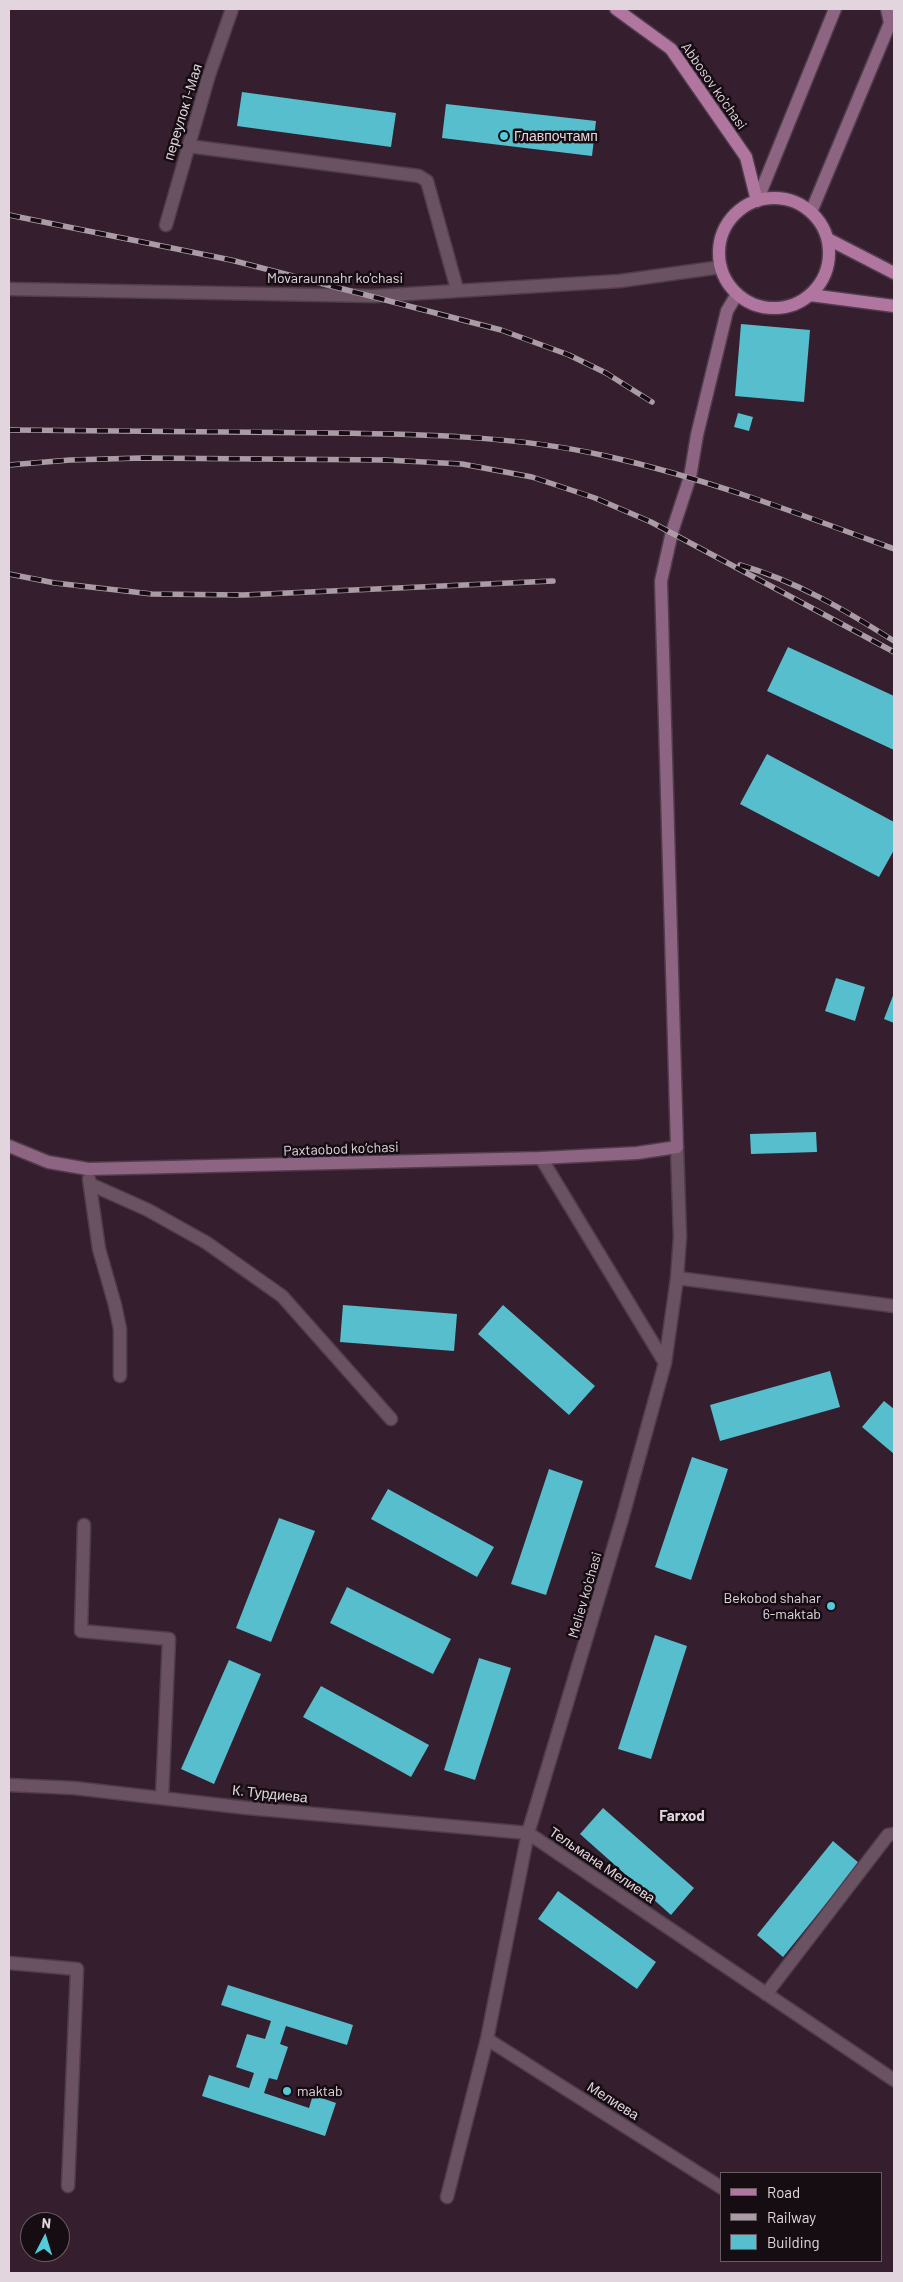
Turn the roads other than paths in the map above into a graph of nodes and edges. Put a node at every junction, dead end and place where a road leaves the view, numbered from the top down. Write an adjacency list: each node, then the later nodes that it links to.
1 (232, 9): 5 (street, переулок 1-Мая)
2 (616, 9): 6 (main road, Abbosov ko'chasi)
3 (836, 9): 6 (street)
4 (887, 9): 7 (street)
5 (188, 146): 8 (street, переулок 1-Мая); 13 (street)
6 (756, 201): 7 (main road); 10 (main road)
7 (811, 212): 9 (main road)
8 (166, 225)
9 (828, 239): 11 (main road); 15 (main road)
10 (721, 268): 13 (street, Movaraunnahr ko'chasi); 14 (main road)
11 (894, 273)
12 (9, 289): 13 (street, Movaraunnahr ko'chasi)
13 (457, 290)
14 (737, 294): 15 (main road); 18 (street)
15 (810, 295): 16 (main road)
16 (894, 306)
17 (9, 1146): 20 (street, Paxtaobod ko‘chasi)
18 (677, 1147): 19 (street, Paxtaobod ko‘chasi); 22 (street, Meliev ko'chasi)
19 (541, 1158): 20 (street, Paxtaobod ko‘chasi); 24 (street)
20 (88, 1169): 21 (street)
21 (90, 1184): 25 (street); 26 (street)
22 (678, 1278): 23 (street); 24 (street, Meliev ko'chasi)
23 (894, 1306)
24 (665, 1363): 30 (street, Meliev ko'chasi)
25 (120, 1376)
26 (391, 1419)
27 (84, 1525): 29 (street)
28 (9, 1785): 29 (street, К. Турдиева)
29 (162, 1798): 30 (street, К. Турдиева)
30 (528, 1833): 33 (street, Тельмана Мелиева); 34 (street, Тельмана Мелиева)
31 (894, 1834): 33 (street)
32 (9, 1963): 36 (street)
33 (766, 1994): 35 (street, Тельмана Мелиева)
34 (487, 2039): 37 (street, Мелиева); 38 (street, Тельмана Мелиева)
35 (894, 2080)
36 (68, 2186)
37 (720, 2187)
38 (447, 2197)

